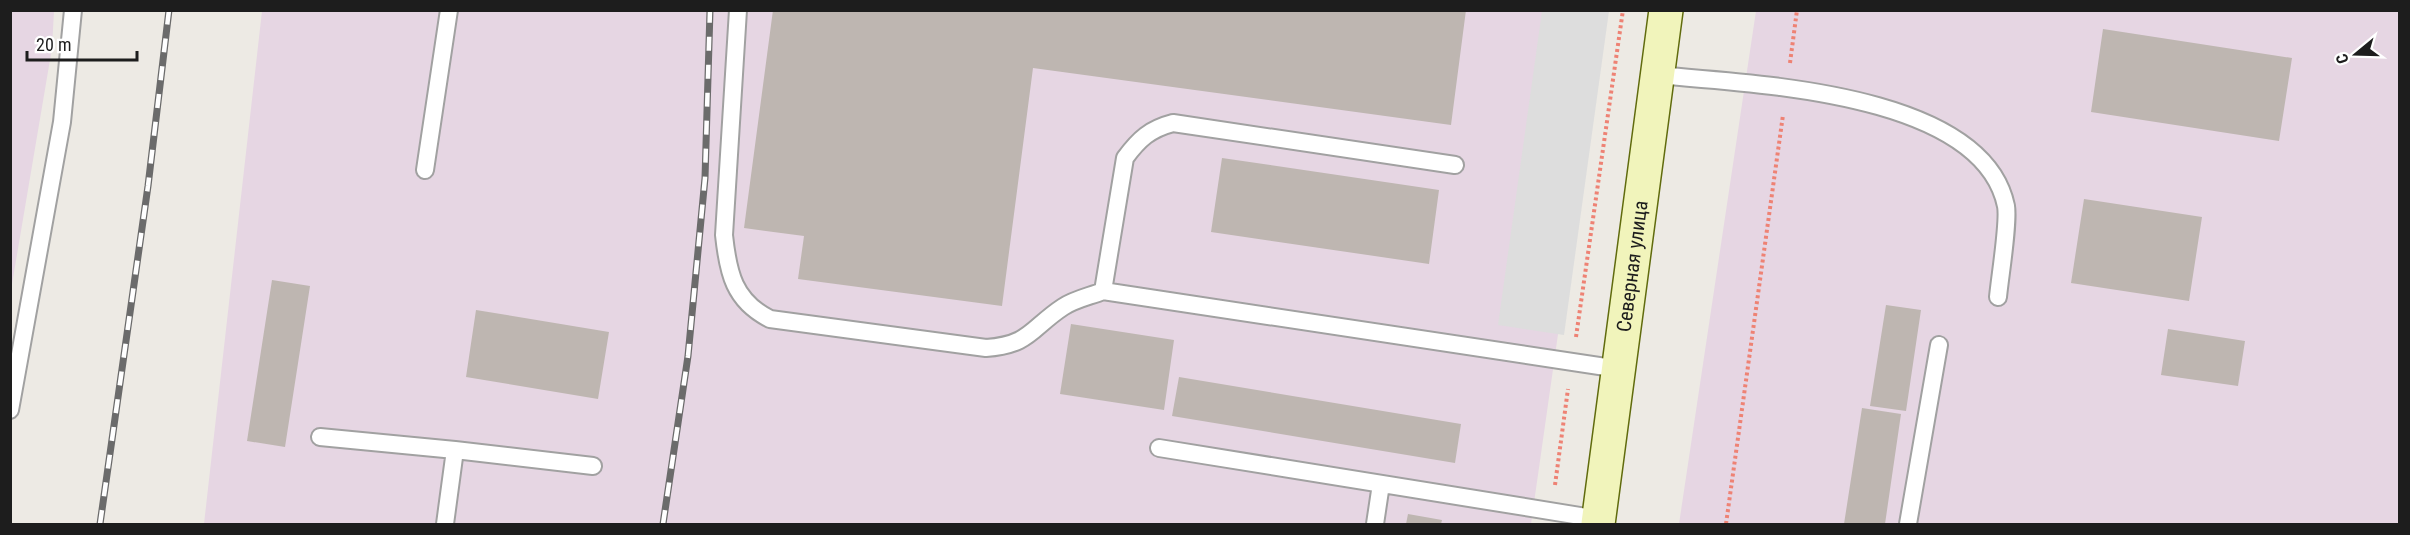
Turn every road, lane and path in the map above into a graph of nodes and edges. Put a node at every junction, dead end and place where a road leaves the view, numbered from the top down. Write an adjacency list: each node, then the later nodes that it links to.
1 (73, 10): 16 (lane)
2 (449, 10): 10 (lane)
3 (738, 10): 11 (lane)
4 (1623, 10): 14 (path)
5 (1666, 10): 7 (main road, Северная улица)
6 (1797, 10): 8 (path)
7 (1658, 75): 8 (lane); 15 (main road, Северная улица)
8 (1786, 87): 12 (lane); 26 (path)
9 (1455, 165): 11 (lane)
10 (425, 170)
11 (1103, 291): 14 (lane)
12 (1998, 297)
13 (1939, 345): 27 (lane)
14 (1572, 362): 15 (lane); 22 (path)
15 (1619, 369): 23 (main road, Северная улица)
16 (10, 410)
17 (320, 437): 19 (lane)
18 (1160, 448): 21 (lane)
19 (455, 450): 20 (lane); 24 (lane)
20 (592, 466)
21 (1382, 484): 22 (lane); 25 (lane)
22 (1551, 511): 23 (lane)
23 (1599, 522)
24 (445, 525)
25 (1375, 525)
26 (1726, 525)
27 (1908, 525)

